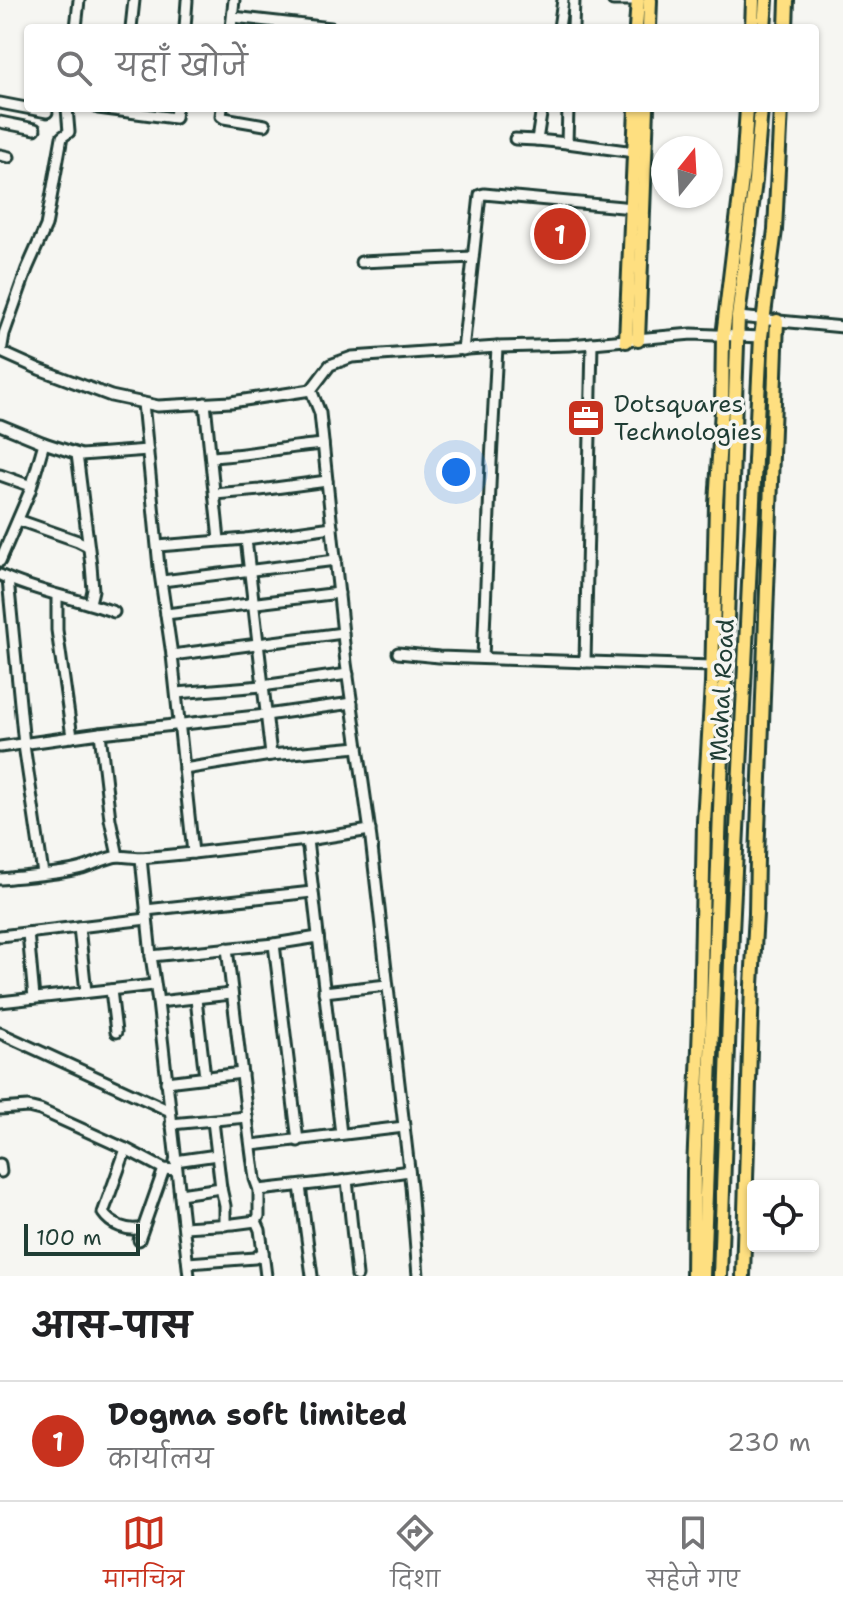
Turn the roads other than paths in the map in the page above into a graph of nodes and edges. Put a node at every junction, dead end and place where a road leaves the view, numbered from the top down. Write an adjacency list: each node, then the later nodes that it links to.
1 (79, 0): 14 (street)
2 (134, 0): 15 (street)
3 (187, 0): 16 (street)
4 (234, 0): 13 (street)
5 (563, 0): 18 (street)
6 (574, 0): 19 (street)
7 (613, 0): 8 (street)
8 (637, 0): 20 (main road)
9 (650, 0): 21 (main road)
10 (753, 0): 22 (main road)
11 (766, 0): 23 (main road)
12 (787, 0): 24 (main road)
13 (232, 22): 17 (street)
14 (76, 24)
15 (131, 24)
16 (185, 24)
17 (265, 24)
18 (560, 24)
19 (573, 24)
20 (636, 24)
21 (649, 24)
22 (752, 24)
23 (764, 24)
24 (786, 24)
25 (0, 103): 26 (street)
26 (24, 108)
27 (67, 112): 58 (street)
28 (136, 112): 29 (street)
29 (176, 112)
30 (222, 112): 39 (street)
31 (541, 112): 42 (street)
32 (568, 112): 43 (street)
33 (636, 112): 44 (main road)
34 (647, 112): 54 (main road)
35 (747, 112): 51 (main road)
36 (761, 112): 48 (main road, Mahal Road)
37 (781, 112): 49 (main road, Mahal Road)
38 (0, 122): 40 (street)
39 (265, 125)
40 (35, 129)
41 (515, 139): 42 (street)
42 (537, 140): 43 (street)
43 (567, 143): 44 (street)
44 (634, 152): 45 (main road)
45 (633, 208): 46 (street); 54 (main road)
46 (473, 257): 47 (street); 57 (street)
47 (361, 262)
48 (738, 317): 49 (street); 52 (main road, Mahal Road)
49 (770, 320): 50 (street); 53 (main road, Mahal Road); 178 (main road)
50 (843, 327)
51 (723, 336): 52 (street); 54 (street); 97 (main road)
52 (737, 336): 53 (street); 176 (main road, Mahal Road)
53 (761, 337): 177 (main road, Mahal Road)
54 (632, 340): 55 (street)
55 (592, 343): 56 (street); 96 (street)
56 (497, 347): 57 (street); 95 (street)
57 (463, 350): 59 (street)
58 (1, 352): 60 (street)
59 (311, 390): 61 (street); 64 (street)
60 (143, 403): 61 (street); 65 (street)
61 (205, 403): 67 (street)
62 (0, 425): 63 (street)
63 (44, 443): 66 (street); 70 (street)
64 (323, 444): 67 (street); 69 (street)
65 (148, 450): 66 (street); 77 (street)
66 (77, 454): 76 (street)
67 (211, 457): 71 (street)
68 (0, 475): 70 (street)
69 (327, 481): 71 (street); 73 (street)
70 (31, 486): 72 (street)
71 (215, 494): 75 (street)
72 (18, 520): 76 (street); 79 (street)
73 (332, 527): 74 (street); 78 (street)
74 (246, 539): 75 (street); 80 (street)
75 (219, 540): 77 (street)
76 (88, 546): 85 (street)
77 (158, 546): 82 (street)
78 (336, 560): 80 (street); 83 (street)
79 (0, 561)
80 (250, 571): 82 (street); 86 (street)
81 (4, 577): 84 (street); 89 (street)
82 (162, 581): 88 (street)
83 (339, 593): 86 (street); 91 (street)
84 (57, 596): 85 (street); 105 (street)
85 (90, 603): 87 (street)
86 (253, 603): 88 (street); 92 (street)
87 (114, 612)
88 (166, 614): 94 (street)
89 (13, 622): 90 (street); 106 (street)
90 (0, 624)
91 (343, 633): 92 (street); 98 (street)
92 (258, 645): 94 (street); 99 (street)
93 (398, 653): 95 (street)
94 (172, 655): 100 (street)
95 (483, 658): 96 (street)
96 (585, 662): 97 (street)
97 (712, 666): 175 (main road)
98 (348, 674): 99 (street); 101 (street)
99 (262, 686): 100 (street); 102 (street)
100 (177, 693): 103 (street)
101 (352, 703): 102 (street); 108 (street)
102 (266, 715): 103 (street); 109 (street)
103 (180, 725): 104 (street); 110 (street)
104 (100, 733): 105 (street); 114 (street)
105 (72, 737): 106 (street)
106 (24, 745): 107 (street); 116 (street)
107 (0, 747)
108 (358, 747): 109 (street); 111 (street)
109 (271, 755): 110 (street)
110 (184, 769): 113 (street)
111 (370, 830): 112 (street); 128 (street)
112 (307, 840): 113 (street); 118 (street)
113 (193, 853): 115 (street)
114 (118, 856): 115 (street); 116 (street)
115 (141, 858): 119 (street)
116 (43, 874): 117 (street)
117 (0, 879)
118 (312, 892): 119 (street); 123 (street)
119 (146, 914): 120 (street); 126 (street)
120 (79, 927): 121 (street); 130 (street)
121 (28, 933): 122 (street); 133 (street)
122 (0, 936)
123 (318, 937): 124 (street); 131 (street)
124 (274, 944): 125 (street); 149 (street)
125 (227, 948): 126 (street); 132 (street)
126 (151, 956): 127 (street)
127 (154, 985): 129 (street); 136 (street)
128 (387, 985): 131 (street); 147 (street)
129 (111, 990): 130 (street); 137 (street)
130 (86, 992): 133 (street)
131 (324, 992): 148 (street)
132 (231, 994): 134 (street); 139 (street)
133 (34, 998): 135 (street)
134 (196, 999): 136 (street); 140 (street)
135 (0, 1002)
136 (158, 1002): 141 (street)
137 (116, 1032)
138 (0, 1033): 143 (street)
139 (242, 1073): 140 (street); 144 (street)
140 (205, 1077): 141 (street)
141 (166, 1082): 143 (street)
142 (0, 1109): 151 (street)
143 (170, 1111): 146 (street)
144 (247, 1117): 145 (street); 150 (street)
145 (213, 1121): 146 (street); 152 (street)
146 (171, 1124): 154 (street)
147 (404, 1127): 148 (street); 156 (street)
148 (341, 1134): 149 (street)
149 (298, 1141): 150 (street)
150 (252, 1145): 161 (street)
151 (126, 1149): 155 (street); 166 (street)
152 (217, 1155): 154 (street); 160 (street)
153 (0, 1164): 157 (street)
154 (176, 1166): 155 (street); 162 (street)
155 (164, 1169): 166 (street)
156 (409, 1171): 158 (street); 174 (street)
157 (1, 1172)
158 (347, 1180): 159 (street); 173 (street)
159 (300, 1186): 161 (street); 172 (street)
160 (221, 1188): 162 (street); 164 (street)
161 (259, 1190): 163 (street)
162 (180, 1194): 165 (street)
163 (256, 1221): 164 (street); 168 (street)
164 (225, 1225): 165 (street)
165 (184, 1227): 169 (street)
166 (142, 1228): 167 (street)
167 (139, 1240)
168 (263, 1252): 169 (street); 171 (street)
169 (188, 1263): 170 (street)
170 (189, 1276)
171 (266, 1276)
172 (312, 1276)
173 (357, 1276)
174 (418, 1276)
175 (693, 1276)
176 (703, 1276)
177 (720, 1276)
178 (743, 1276)

